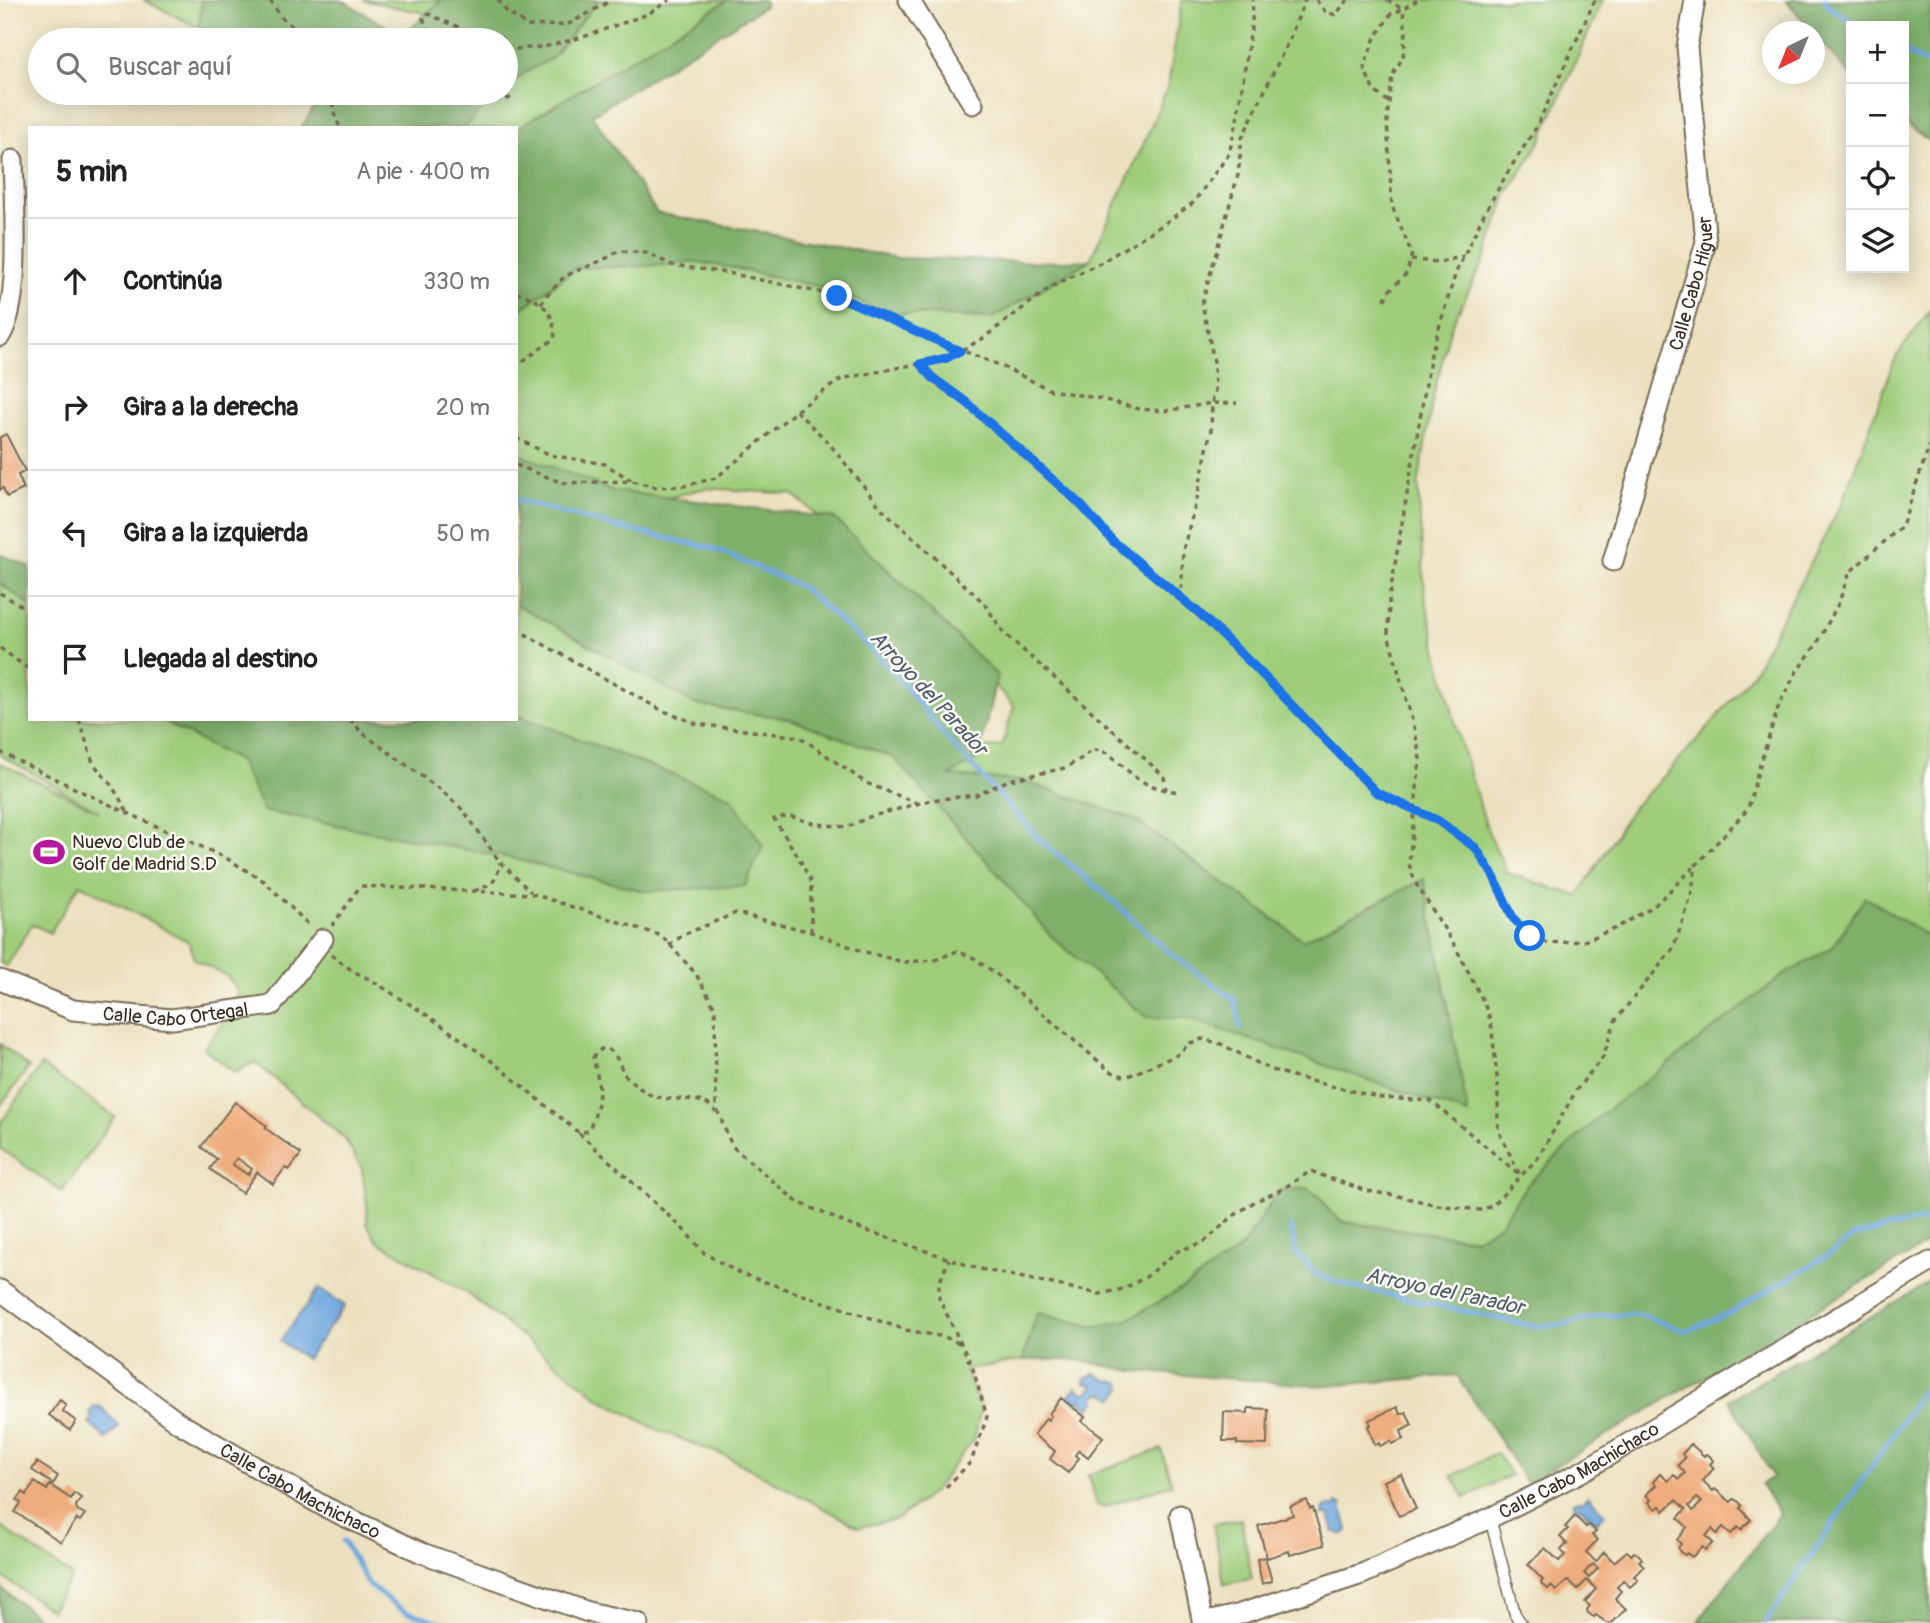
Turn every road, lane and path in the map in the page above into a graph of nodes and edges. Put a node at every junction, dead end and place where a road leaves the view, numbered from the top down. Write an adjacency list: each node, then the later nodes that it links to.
1 (270, 0): 15 (path)
2 (498, 0): 3 (path)
3 (608, 0)
4 (670, 0): 18 (path)
5 (909, 0): 20 (street)
6 (1253, 0): 30 (path)
7 (1305, 0): 33 (path)
8 (1317, 0): 9 (path)
9 (1348, 0)
10 (1386, 0): 14 (path)
11 (1417, 0): 14 (path)
12 (1595, 0): 24 (path)
13 (1696, 0): 40 (street, Calle Cabo Higuer)
14 (1402, 9): 19 (path); 19 (path)
15 (293, 28)
16 (427, 28): 17 (path)
17 (461, 28)
18 (518, 49)
19 (1390, 103): 25 (path)
20 (973, 104)
21 (333, 105): 22 (path)
22 (339, 126)
23 (13, 160): 29 (street)
24 (1464, 256): 25 (path); 53 (path)
25 (1410, 260): 27 (path)
26 (518, 294): 28 (path)
27 (1385, 300)
28 (541, 304): 30 (path); 32 (path)
29 (0, 337)
30 (960, 351): 31 (path); 33 (path)
31 (920, 364): 35 (path); 42 (path)
32 (518, 365)
33 (1212, 403): 34 (path); 42 (path)
34 (1237, 403)
35 (796, 411): 39 (path); 50 (path)
36 (518, 439): 39 (path)
37 (1930, 444): 56 (path)
38 (518, 466): 39 (path)
39 (632, 481)
40 (1613, 561)
41 (0, 593): 43 (path)
42 (1181, 599): 53 (path)
43 (28, 610)
44 (518, 630): 52 (path)
45 (0, 648): 46 (path)
46 (28, 669)
47 (80, 721): 54 (path)
48 (352, 721): 55 (path)
49 (0, 752): 54 (path)
50 (1166, 790): 51 (path); 52 (path)
51 (1180, 792)
52 (919, 804): 59 (path)
53 (1415, 810): 56 (path); 65 (path)
54 (128, 813): 60 (path)
55 (500, 862): 57 (path); 58 (path)
56 (1696, 865): 65 (path)
57 (472, 891): 58 (path); 60 (path)
58 (533, 894): 61 (path)
59 (811, 932): 61 (path); 65 (path)
60 (323, 939): 62 (street, Calle Cabo Ortegal); 64 (path)
61 (669, 945): 63 (path)
62 (0, 980)
63 (718, 1113): 64 (path); 66 (path)
64 (579, 1133): 69 (path)
65 (1520, 1175): 66 (path)
66 (949, 1259): 69 (path)
67 (1930, 1262): 72 (street, Calle Cabo Machichaco)
68 (0, 1290): 73 (street, Calle Cabo Machichaco)
69 (961, 1344): 70 (path)
70 (946, 1488)
71 (1181, 1514): 75 (street)
72 (1490, 1518): 75 (street, Calle Cabo Machichaco); 76 (lane)
73 (596, 1617): 74 (street, Calle Cabo Machichaco)
74 (638, 1623)
75 (1202, 1623)
76 (1521, 1623)

